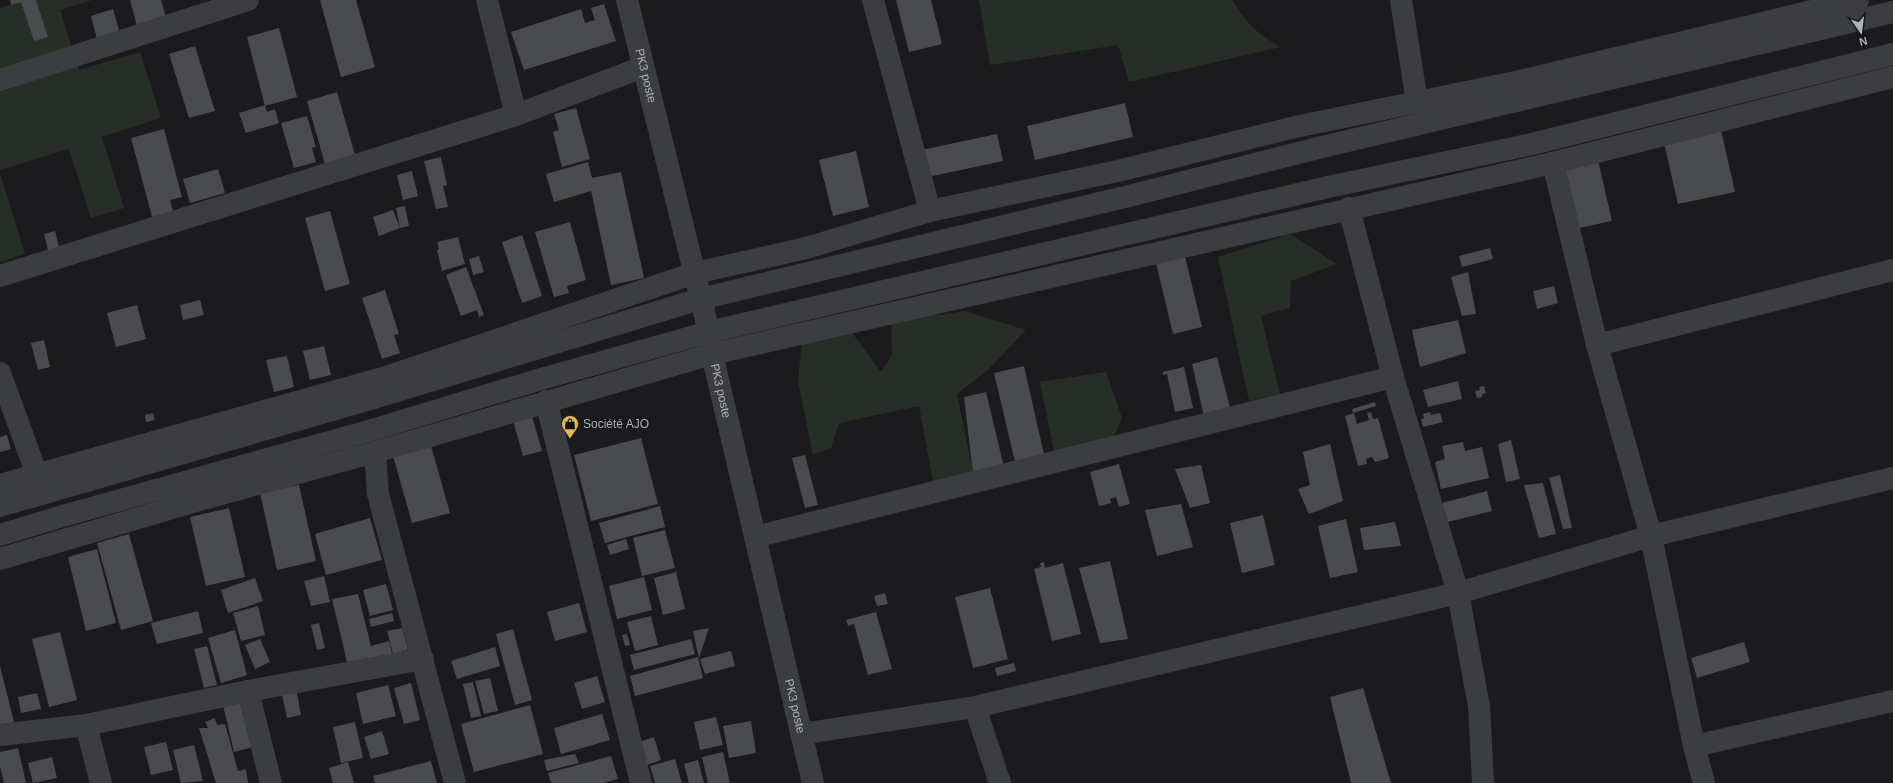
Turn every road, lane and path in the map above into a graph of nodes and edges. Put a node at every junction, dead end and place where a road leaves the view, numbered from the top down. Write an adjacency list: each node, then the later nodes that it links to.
1 (248, 0): 12 (street)
2 (487, 0): 14 (street)
3 (626, 0): 10 (street, PK3 poste)
4 (872, 0): 17 (street)
5 (1401, 0): 13 (street)
6 (1858, 0): 7 (street)
7 (1805, 7): 13 (street)
8 (1893, 12): 21 (street)
9 (1893, 54): 22 (street)
10 (643, 67): 14 (street); 19 (street, PK3 poste)
11 (1893, 77): 15 (street)
12 (0, 80)
13 (1417, 102): 17 (street)
14 (516, 115): 20 (street)
15 (1553, 163): 16 (street); 23 (street)
16 (1349, 208): 24 (street); 26 (street)
17 (930, 211): 19 (street)
18 (1893, 270): 23 (street)
19 (695, 273): 21 (street, PK3 poste); 29 (street)
20 (0, 276)
21 (700, 298): 22 (street, PK3 poste); 32 (street)
22 (709, 332): 24 (street, PK3 poste); 33 (street)
23 (1597, 345): 34 (street)
24 (712, 354): 27 (street); 35 (street, PK3 poste)
25 (0, 374): 29 (street)
26 (1393, 377): 35 (street); 37 (street)
27 (546, 401): 28 (street); 49 (street)
28 (375, 452): 36 (street); 38 (street)
29 (37, 475): 31 (street)
30 (1893, 478): 34 (street)
31 (0, 485)
32 (0, 506)
33 (0, 535)
34 (1651, 536): 37 (street); 45 (street)
35 (754, 537): 43 (street, PK3 poste)
36 (0, 559)
37 (1458, 593): 41 (street); 52 (street)
38 (423, 659): 39 (street); 48 (street)
39 (248, 691): 42 (street); 47 (street)
40 (1893, 701): 45 (street)
41 (975, 707): 43 (street); 51 (street)
42 (86, 725): 44 (street); 46 (street)
43 (801, 734): 50 (street, PK3 poste)
44 (0, 735)
45 (1694, 746): 53 (street)
46 (101, 783)
47 (271, 783)
48 (455, 783)
49 (641, 783)
50 (813, 783)
51 (1000, 783)
52 (1483, 783)
53 (1704, 783)

